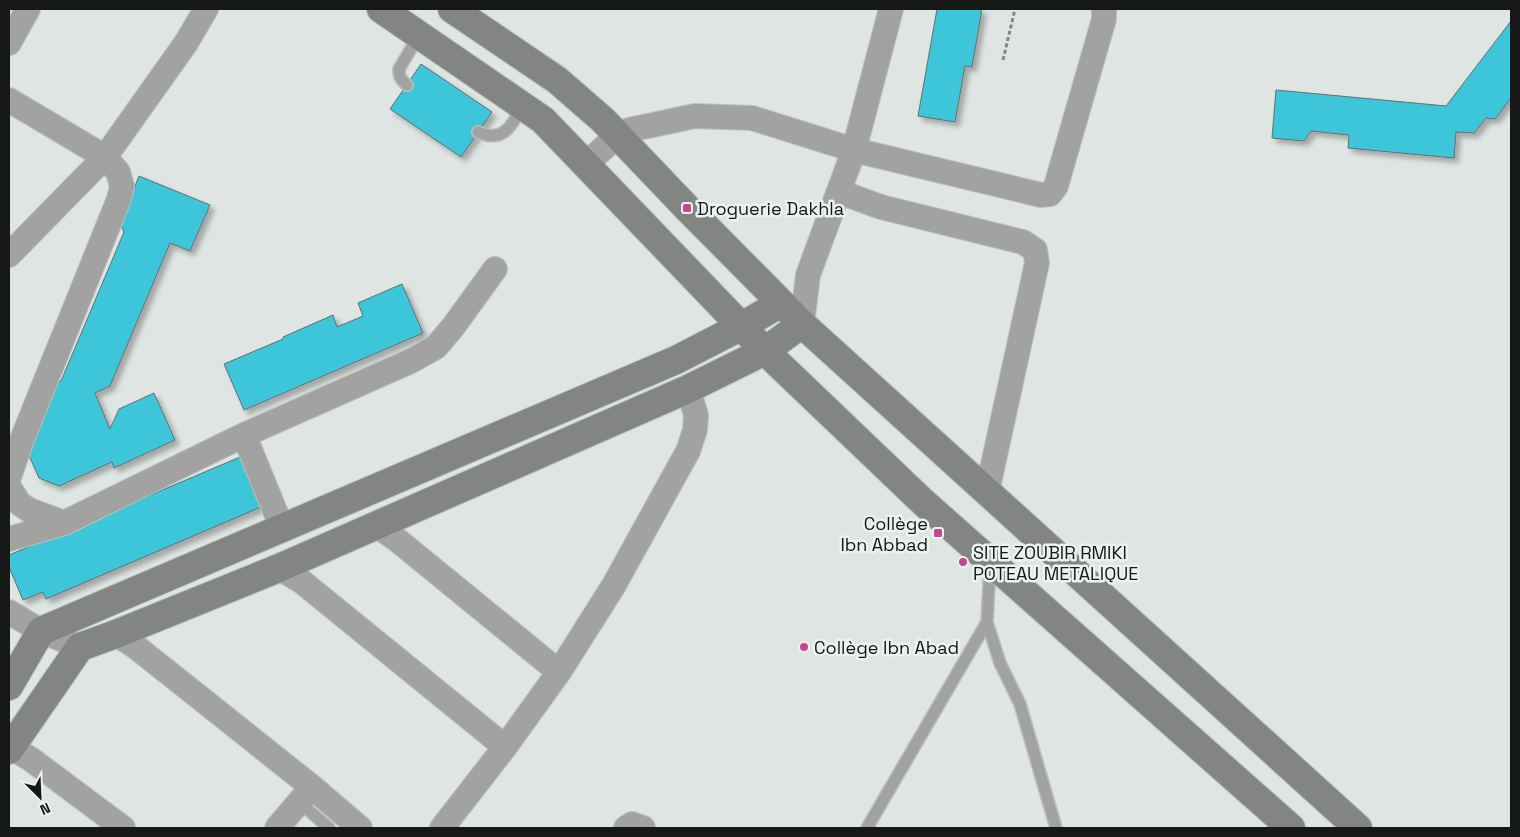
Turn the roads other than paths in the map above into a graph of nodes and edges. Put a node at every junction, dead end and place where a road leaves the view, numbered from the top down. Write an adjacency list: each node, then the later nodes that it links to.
1 (28, 9): 8 (street)
2 (206, 9): 15 (street)
3 (381, 9): 7 (main road)
4 (452, 9): 13 (main road)
5 (891, 9): 14 (street)
6 (1104, 9): 14 (street)
7 (419, 35): 9 (lane); 11 (main road)
8 (9, 43)
9 (407, 85)
10 (9, 100): 15 (street)
11 (523, 106): 12 (lane); 16 (main road)
12 (478, 132)
13 (618, 135): 14 (street); 16 (street); 21 (main road)
14 (854, 150): 17 (street)
15 (105, 157): 18 (street); 27 (street)
16 (586, 164): 23 (main road)
17 (840, 192): 20 (street); 30 (street)
18 (9, 255)
19 (495, 269): 26 (street)
20 (808, 275): 21 (street); 22 (street)
21 (781, 303): 22 (main road); 23 (main road)
22 (802, 324): 24 (main road); 30 (main road)
23 (742, 326): 24 (main road); 33 (main road)
24 (765, 351): 25 (main road); 35 (main road)
25 (688, 388): 32 (main road); 42 (street)
26 (244, 435): 31 (street); 33 (street)
27 (16, 444): 28 (street)
28 (9, 477)
29 (9, 487): 31 (street)
30 (987, 492): 55 (main road)
31 (64, 523): 34 (street)
32 (376, 525): 36 (main road); 42 (street)
33 (282, 528): 39 (main road)
34 (9, 539)
35 (990, 561): 38 (lane); 54 (main road)
36 (279, 568): 40 (main road); 44 (street)
37 (9, 612): 39 (street)
38 (987, 622): 52 (lane); 53 (lane)
39 (41, 631): 41 (street); 43 (main road)
40 (116, 634): 41 (main road); 46 (street)
41 (80, 646): 45 (main road)
42 (559, 672): 44 (street)
43 (9, 686)
44 (505, 747): 51 (street)
45 (10, 749): 47 (street)
46 (306, 795): 48 (street); 49 (lane); 50 (street)
47 (122, 828)
48 (277, 828)
49 (329, 828)
50 (360, 828)
51 (442, 828)
52 (867, 828)
53 (1056, 828)
54 (1291, 828)
55 (1358, 828)

